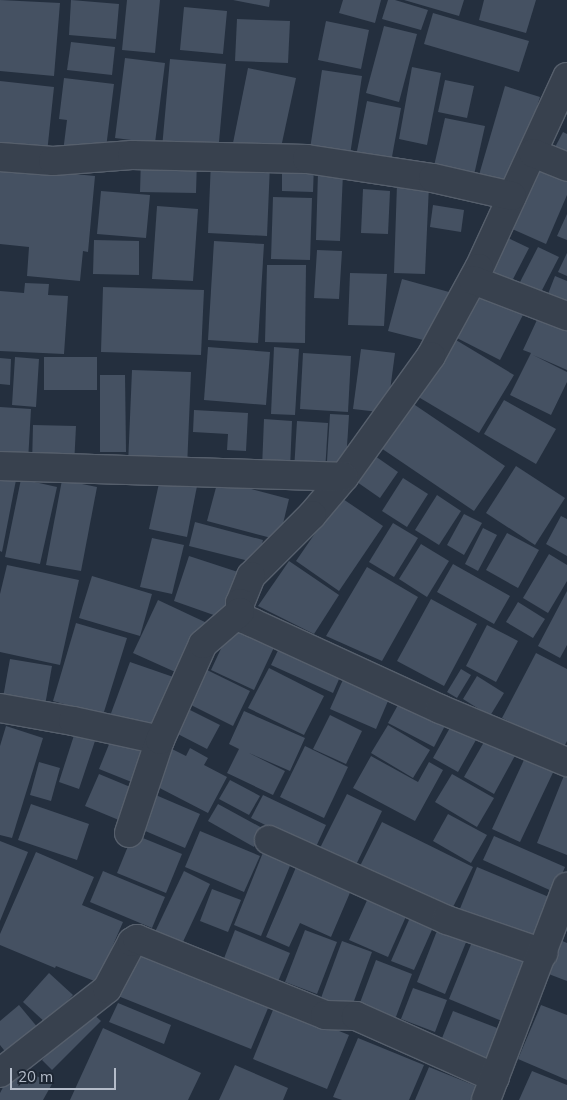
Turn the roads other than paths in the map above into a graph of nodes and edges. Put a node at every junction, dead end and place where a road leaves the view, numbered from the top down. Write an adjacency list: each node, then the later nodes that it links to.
1 (567, 77): 2 (street)
2 (533, 153): 4 (street); 5 (street)
3 (0, 158): 5 (street)
4 (567, 167)
5 (512, 196): 6 (street)
6 (473, 280): 7 (street); 9 (street)
7 (567, 316)
8 (0, 466): 9 (street)
9 (344, 476): 10 (street)
10 (240, 612): 12 (street); 13 (street)
11 (0, 708): 12 (street)
12 (160, 740): 14 (street)
13 (567, 762)
14 (129, 832)
15 (268, 840): 17 (street)
16 (567, 887): 17 (street)
17 (543, 953): 19 (street)
18 (0, 1074): 19 (street)
19 (491, 1089)

